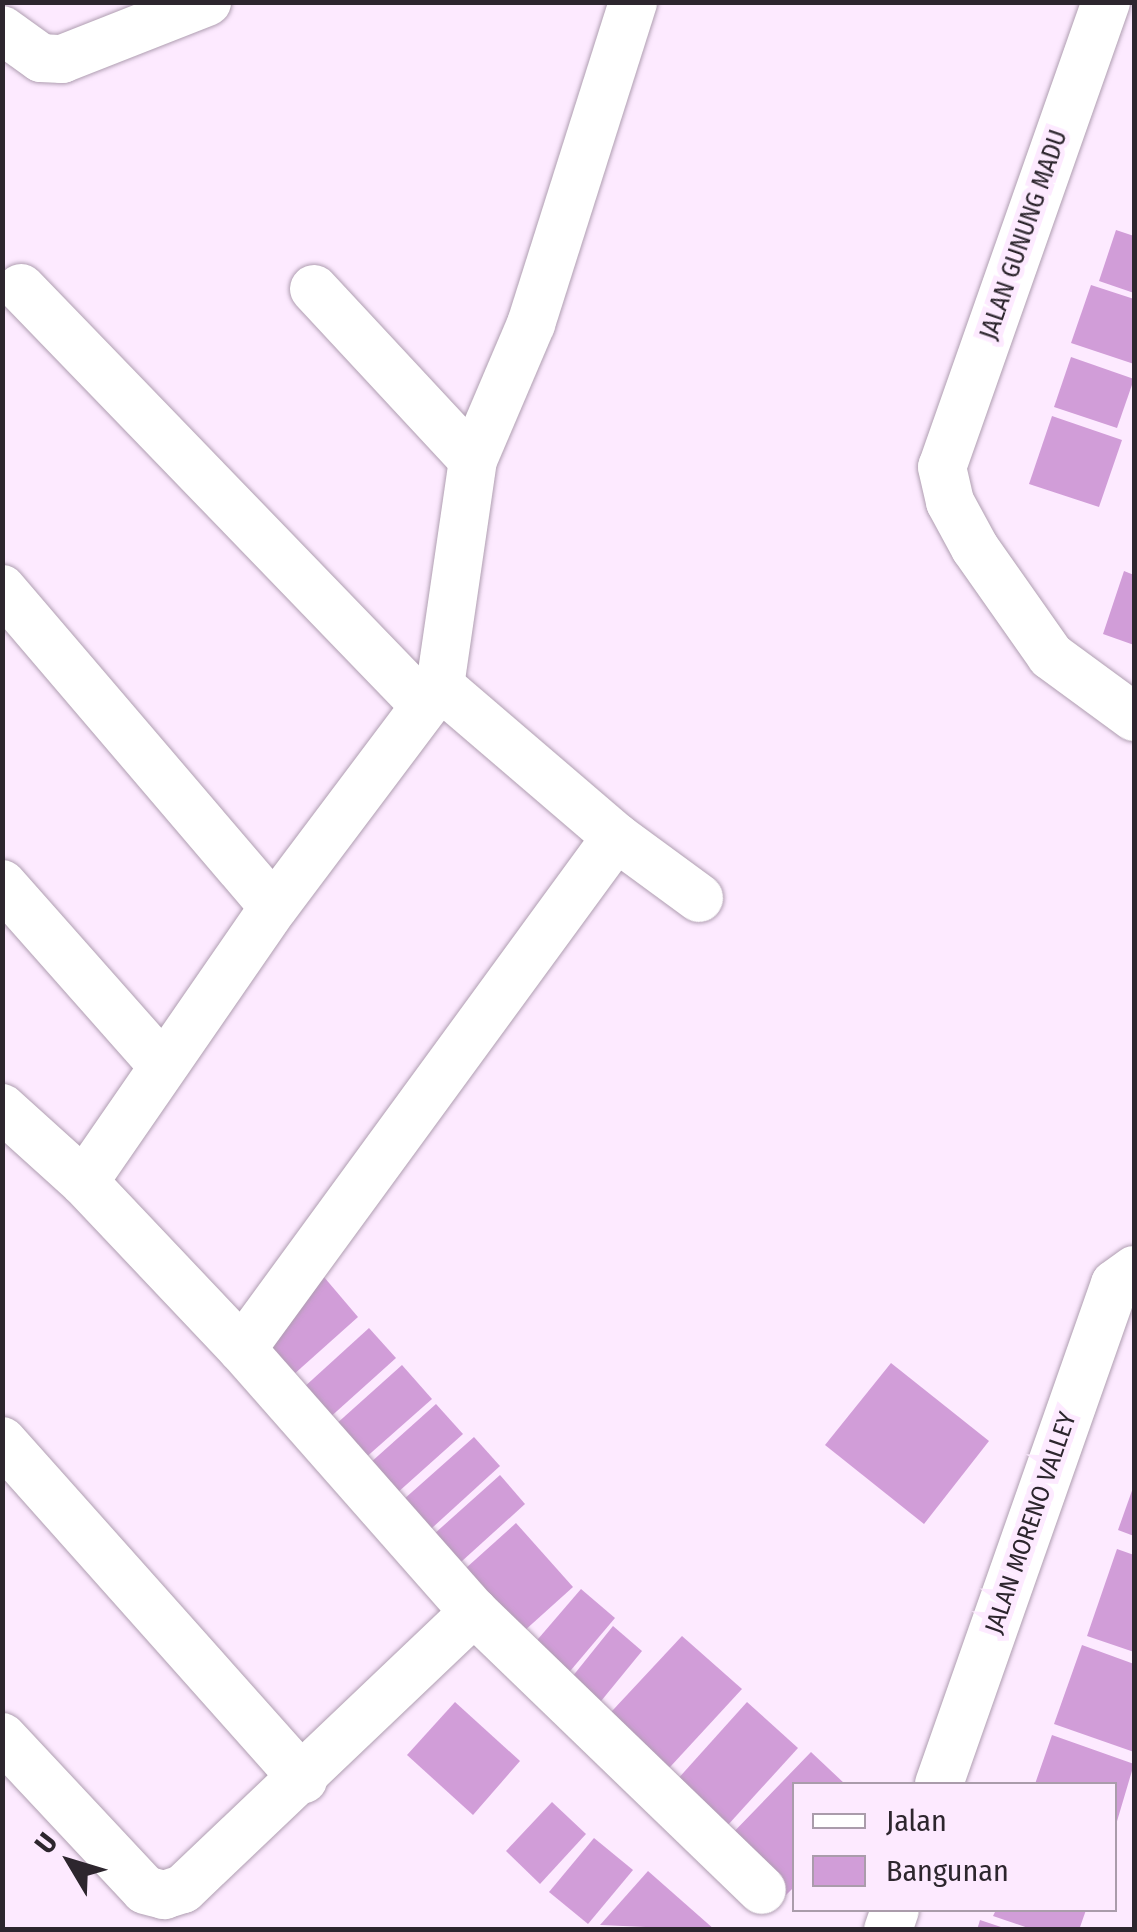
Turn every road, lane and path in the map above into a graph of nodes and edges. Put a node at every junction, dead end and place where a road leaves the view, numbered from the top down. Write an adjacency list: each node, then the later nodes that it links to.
1 (208, 2): 4 (street)
2 (633, 2): 7 (street)
3 (1106, 2): 10 (street, JALAN GUNUNG MADU)
4 (2, 30)
5 (21, 288): 9 (street)
6 (314, 289): 7 (street)
7 (473, 460): 9 (street)
8 (2, 589): 14 (street)
9 (432, 696): 11 (street); 14 (street)
10 (1134, 717)
11 (616, 837): 13 (street); 19 (street)
12 (2, 884): 15 (street)
13 (699, 898)
14 (274, 907): 15 (street)
15 (162, 1065): 17 (street)
16 (2, 1108): 17 (street)
17 (84, 1182): 19 (street)
18 (1134, 1270): 24 (street, JALAN MORENO VALLEY)
19 (242, 1349): 21 (street)
20 (2, 1442): 23 (street)
21 (474, 1612): 23 (street); 25 (street)
22 (2, 1737): 23 (street)
23 (302, 1779)
24 (939, 1782)
25 (762, 1890)

